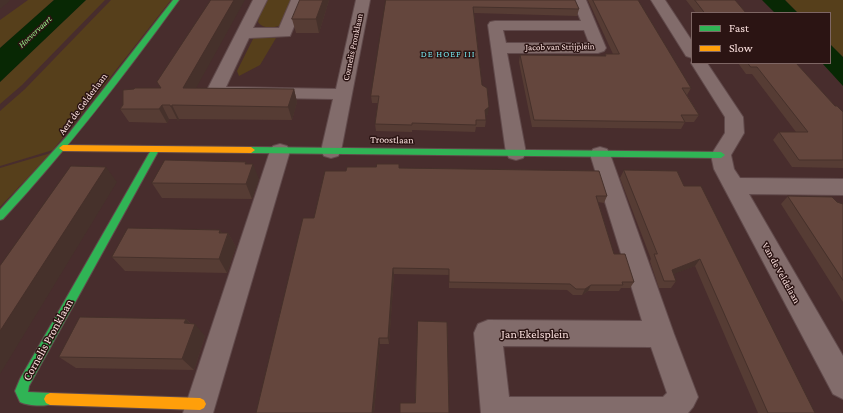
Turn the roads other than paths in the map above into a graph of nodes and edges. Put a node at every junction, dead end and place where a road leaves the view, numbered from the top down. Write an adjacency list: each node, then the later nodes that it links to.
1 (176, 0): 13 (street, Aert de Gelderlaan)
2 (260, 0): 8 (street, Cornelis Pronklaan)
3 (298, 0): 8 (street)
4 (363, 0): 12 (street, Cornelis Pronklaan)
5 (579, 0): 7 (street, Jacob van Strijplein)
6 (658, 0): 10 (street)
7 (590, 26): 9 (street, Jacob van Strijplein); 9 (street, Jacob van Strijplein)
8 (244, 33): 12 (street, Cornelis Pronklaan)
9 (500, 48): 17 (street, Jacob van Strijplein)
10 (691, 51)
11 (699, 64): 19 (street)
12 (343, 94): 16 (street, Cornelis Pronklaan)
13 (63, 148): 14 (street, Troostlaan); 22 (street, Aert de Gelderlaan)
14 (155, 150): 15 (street, Troostlaan); 26 (street, Cornelis Pronklaan)
15 (280, 151): 16 (street, Troostlaan); 26 (street, Cornelis Pronklaan)
16 (331, 151): 17 (street, Troostlaan)
17 (516, 153): 18 (street, Troostlaan)
18 (600, 154): 19 (street, Troostlaan); 23 (street, Jan Ekelsplein)
19 (721, 155): 20 (street, Van de Veldelaan)
20 (732, 186): 21 (street); 24 (street, Van de Veldelaan)
21 (843, 187)
22 (0, 216)
23 (660, 334): 27 (street, Jan Ekelsplein); 27 (street, Jan Ekelsplein)
24 (836, 360): 25 (street, Van de Veldelaan)
25 (843, 384)
26 (199, 409)
27 (496, 413)

